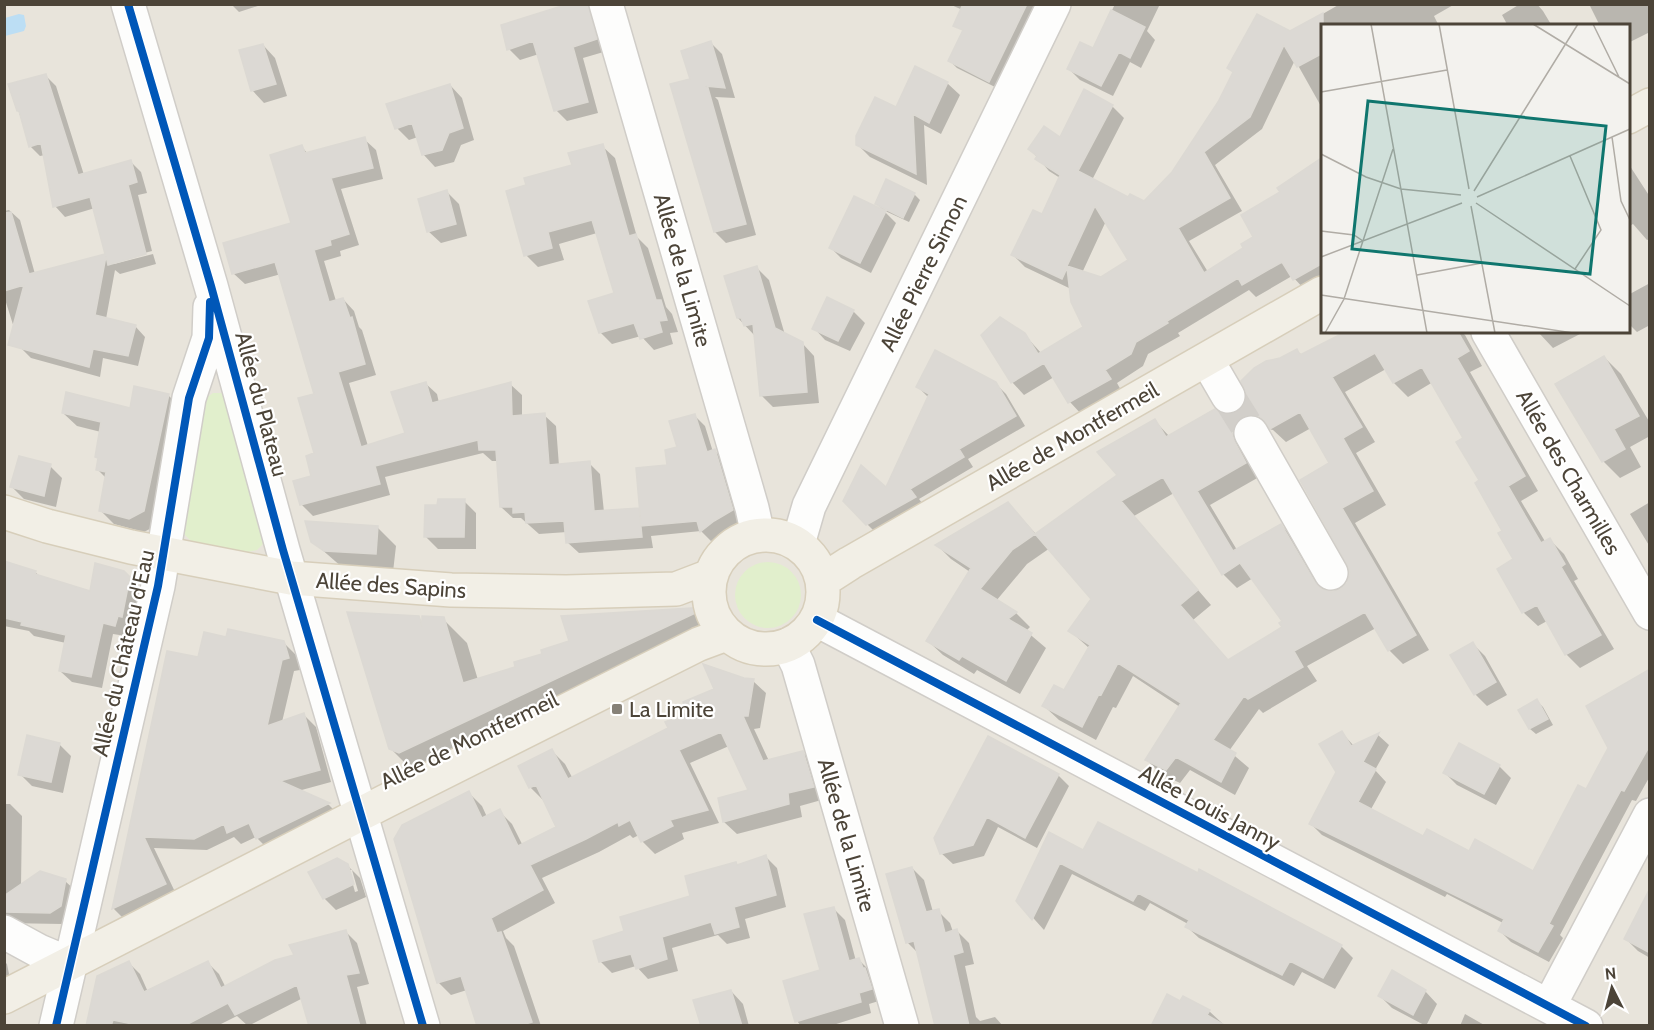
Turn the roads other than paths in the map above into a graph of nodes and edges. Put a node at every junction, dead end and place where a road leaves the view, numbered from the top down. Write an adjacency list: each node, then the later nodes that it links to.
1 (128, 4): 6 (street, Allée du Plateau)
2 (606, 4): 15 (street, Allée de la Limite)
3 (1054, 4): 16 (street, Allée Pierre Simon)
4 (1650, 105): 5 (main road)
5 (1630, 116)
6 (211, 286): 11 (street, Allée du Château d'Eau); 12 (street, Allée du Plateau)
7 (1321, 295): 9 (main road, Allée de Montfermeil)
8 (1489, 333): 22 (street, Allée des Charmilles)
9 (1207, 360): 10 (street); 21 (main road, Allée de Montfermeil)
10 (1228, 396)
11 (189, 398): 12 (street); 17 (street, Allée du Château d'Eau)
12 (243, 403): 20 (street, Allée du Plateau)
13 (1251, 433): 18 (street)
14 (4, 512): 17 (main road, Allée des Sapins)
15 (758, 535): 16 (main road); 19 (main road)
16 (798, 544): 21 (main road)
17 (165, 554): 20 (main road, Allée des Sapins); 29 (street, Allée du Château d'Eau)
18 (1331, 573)
19 (710, 576): 20 (main road, Allée des Sapins); 24 (main road)
20 (291, 579): 26 (street, Allée du Plateau)
21 (822, 581): 23 (main road)
22 (1650, 613)
23 (817, 620): 25 (main road); 31 (street, Allée Louis Janny)
24 (726, 634): 25 (main road); 26 (main road, Allée de Montfermeil)
25 (788, 645): 34 (street, Allée de la Limite)
26 (361, 814): 29 (main road, Allée de Montfermeil); 33 (street, Allée du Plateau)
27 (1650, 815): 31 (street)
28 (4, 932): 29 (street)
29 (70, 964): 30 (main road, Allée de Montfermeil); 32 (street, Allée du Château d'Eau)
30 (4, 997)
31 (1549, 1006): 35 (street, Allée Louis Janny)
32 (57, 1026)
33 (423, 1026)
34 (902, 1026)
35 (1586, 1026)

